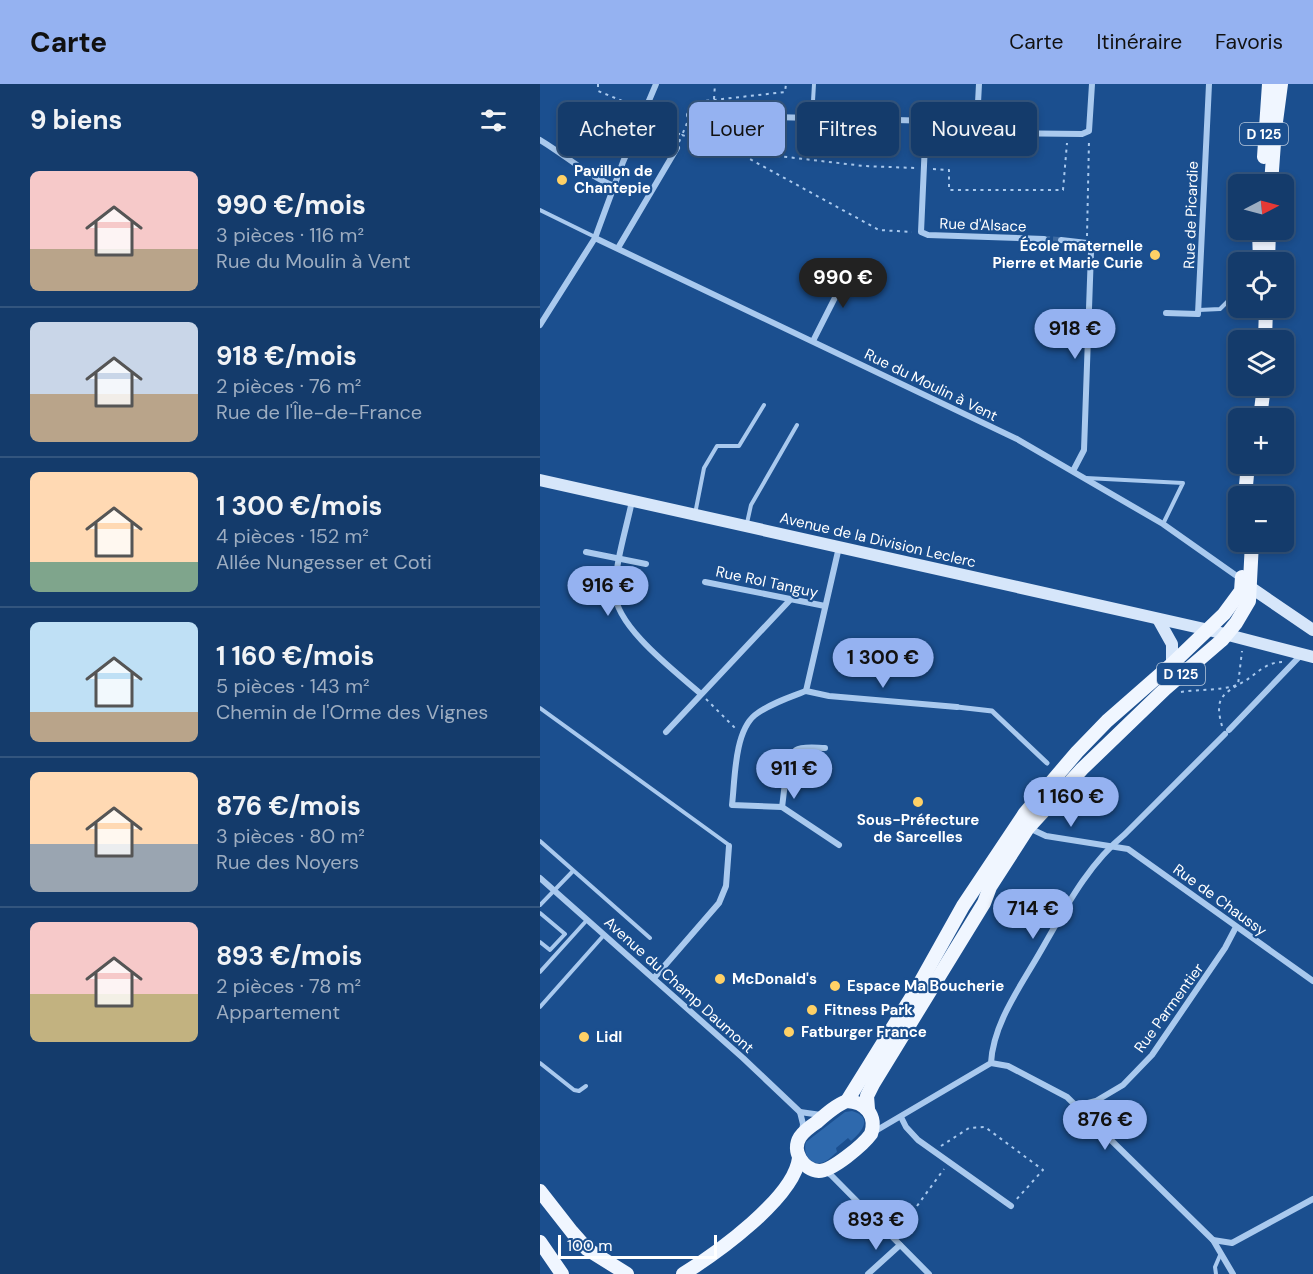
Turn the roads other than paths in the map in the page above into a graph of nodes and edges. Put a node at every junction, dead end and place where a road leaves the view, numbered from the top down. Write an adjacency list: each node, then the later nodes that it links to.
1 (656, 84): 16 (street)
2 (814, 84): 8 (lane)
3 (979, 84): 9 (street)
4 (1092, 84): 10 (street)
5 (1209, 84): 24 (street, Rue de Picardie)
6 (1269, 84): 14 (main road, D 125)
7 (1281, 84): 15 (main road, D 125)
8 (813, 102)
9 (978, 102)
10 (1037, 134)
11 (540, 141): 16 (street)
12 (672, 156): 21 (street)
13 (924, 156): 19 (street, Rue d'Alsace)
14 (1262, 174)
15 (1272, 174)
16 (614, 186): 18 (street)
17 (540, 210): 18 (lane)
18 (595, 238): 21 (street, Rue du Moulin à Vent); 26 (street)
19 (1044, 239)
20 (1061, 240): 30 (street)
21 (618, 248): 27 (street, Rue du Moulin à Vent)
22 (851, 266): 27 (street)
23 (1228, 301): 24 (lane)
24 (1199, 310): 25 (street)
25 (1166, 313)
26 (540, 325)
27 (813, 342): 30 (street, Rue du Moulin à Vent)
28 (764, 405): 34 (lane)
29 (796, 425): 36 (lane)
30 (1073, 471): 31 (street, Rue du Moulin à Vent)
31 (1085, 478): 35 (street, Rue du Moulin à Vent); 35 (lane)
32 (540, 480): 33 (main road, Avenue de la Division Leclerc)
33 (632, 500): 34 (main road, Avenue de la Division Leclerc); 41 (street)
34 (695, 515): 36 (main road, Avenue de la Division Leclerc)
35 (1162, 524): 44 (street, Rue du Moulin à Vent)
36 (746, 526): 37 (main road, Avenue de la Division Leclerc)
37 (839, 547): 46 (street); 47 (main road, Avenue de la Division Leclerc)
38 (586, 552): 41 (street)
39 (1244, 552): 44 (main road, D 125)
40 (1250, 552): 44 (main road, D 125)
41 (620, 559): 42 (street); 54 (street)
42 (646, 564)
43 (705, 582): 45 (street, Rue Rol Tanguy)
44 (1244, 584): 48 (main road, D 125); 49 (main road); 50 (main road, D 125)
45 (790, 600): 46 (street, Rue Rol Tanguy); 54 (street)
46 (825, 606): 53 (street)
47 (1158, 619): 48 (main road, Avenue de la Division Leclerc); 52 (main road)
48 (1209, 630): 50 (main road, Avenue de la Division Leclerc); 52 (main road, D 125)
49 (1313, 630)
50 (1227, 635): 51 (main road, Avenue de la Division Leclerc); 61 (main road, D 125)
51 (1303, 658): 65 (street)
52 (1172, 664): 83 (main road, D 125)
53 (806, 691): 55 (street); 60 (street)
54 (701, 694): 57 (street)
55 (957, 707): 59 (street)
56 (540, 708): 64 (lane)
57 (666, 732)
58 (825, 748): 60 (street)
59 (1047, 763)
60 (782, 807): 63 (street)
61 (1028, 828): 65 (street, Rue de Chaussy); 85 (main road, D 125)
62 (540, 842): 66 (lane)
63 (839, 845)
64 (729, 846): 77 (street)
65 (1109, 847): 72 (street, Rue de Chaussy); 81 (street)
66 (573, 871): 68 (lane); 74 (lane)
67 (540, 878): 68 (street, Avenue du Champ Daumont)
68 (554, 890): 69 (lane); 71 (street, Avenue du Champ Daumont)
69 (540, 905)
70 (540, 913): 75 (lane)
71 (587, 919): 73 (street, Avenue du Champ Daumont); 76 (lane)
72 (1236, 927): 78 (street, Rue de Chaussy); 84 (street, Rue Parmentier)
73 (604, 934): 77 (street, Avenue du Champ Daumont); 79 (lane)
74 (650, 938)
75 (540, 942)
76 (540, 972)
77 (654, 978): 86 (street, Avenue du Champ Daumont)
78 (1313, 981)
79 (540, 1007)
80 (540, 1063): 82 (lane)
81 (991, 1063): 84 (street); 88 (street)
82 (586, 1086)
83 (847, 1101): 85 (main road); 87 (main road)
84 (1076, 1106): 97 (street)
85 (869, 1111): 88 (street); 89 (main road)
86 (800, 1112): 87 (street); 90 (street)
87 (825, 1115): 90 (main road)
88 (899, 1118): 89 (street); 96 (street)
89 (871, 1134): 92 (main road)
90 (801, 1136): 91 (main road)
91 (799, 1158): 92 (main road); 93 (main road)
92 (825, 1170): 93 (main road); 99 (street)
93 (784, 1190): 105 (main road)
94 (540, 1191): 104 (main road)
95 (1313, 1199): 97 (street)
96 (1011, 1206)
97 (1213, 1240): 100 (street)
98 (540, 1242): 103 (main road)
99 (900, 1245): 106 (street); 107 (street)
100 (1221, 1252): 108 (lane); 109 (street)
101 (540, 1255): 102 (main road)
102 (552, 1274)
103 (562, 1274)
104 (627, 1274)
105 (683, 1274)
106 (868, 1274)
107 (929, 1274)
108 (1216, 1274)
109 (1233, 1274)

